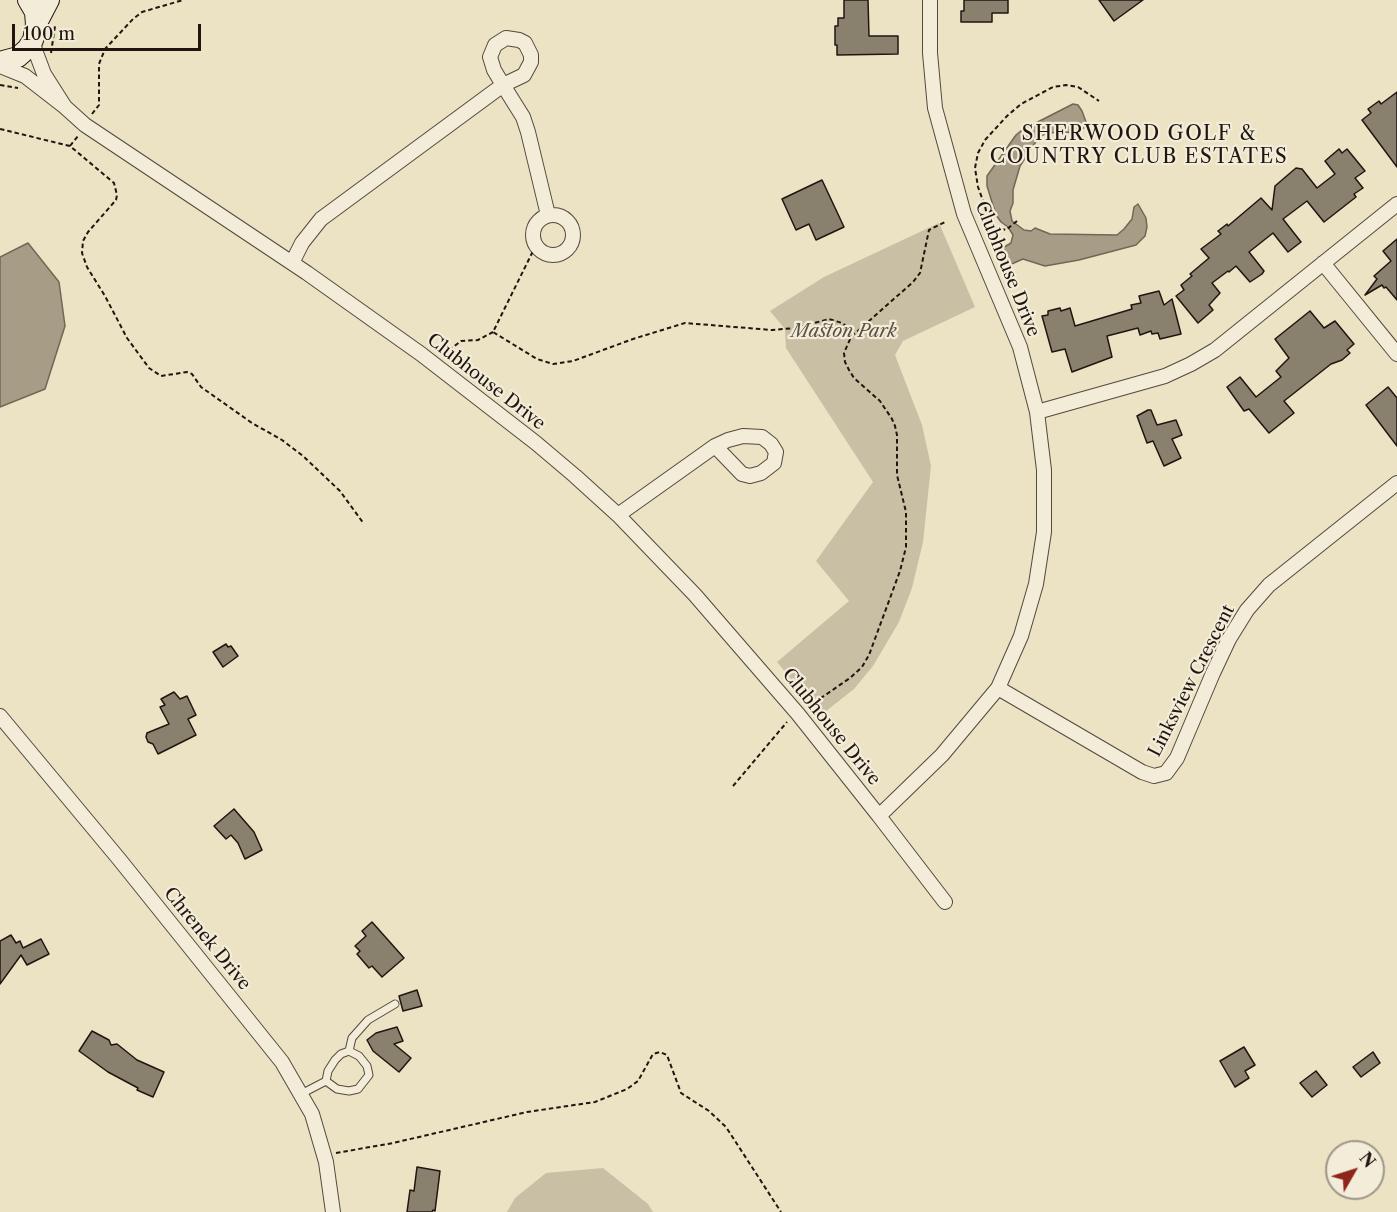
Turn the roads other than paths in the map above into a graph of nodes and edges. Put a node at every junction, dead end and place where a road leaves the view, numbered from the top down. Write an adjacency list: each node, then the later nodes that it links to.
1 (28, 0): 4 (street)
2 (49, 0): 4 (street)
3 (930, 0): 12 (street, Clubhouse Drive)
4 (35, 32): 5 (street); 6 (street, Clubhouse Drive)
5 (0, 64): 6 (street, Clubhouse Drive)
6 (65, 107): 9 (street, Clubhouse Drive)
7 (1397, 204): 10 (street)
8 (548, 215): 8 (street); 9 (street)
9 (292, 263): 15 (street, Clubhouse Drive)
10 (1323, 263): 11 (street); 12 (street)
11 (1397, 354)
12 (1037, 412): 16 (street, Clubhouse Drive)
13 (714, 446): 15 (street)
14 (1397, 483): 16 (street, Linksview Crescent)
15 (618, 515): 18 (street, Clubhouse Drive)
16 (998, 688): 18 (street, Clubhouse Drive)
17 (0, 716): 23 (street, Chrenek Drive)
18 (879, 816): 19 (street)
19 (945, 902)
20 (395, 1004): 21 (lane)
21 (348, 1051): 22 (lane); 22 (lane)
22 (326, 1081): 23 (lane)
23 (301, 1094): 24 (street, Chrenek Drive)
24 (333, 1212)

